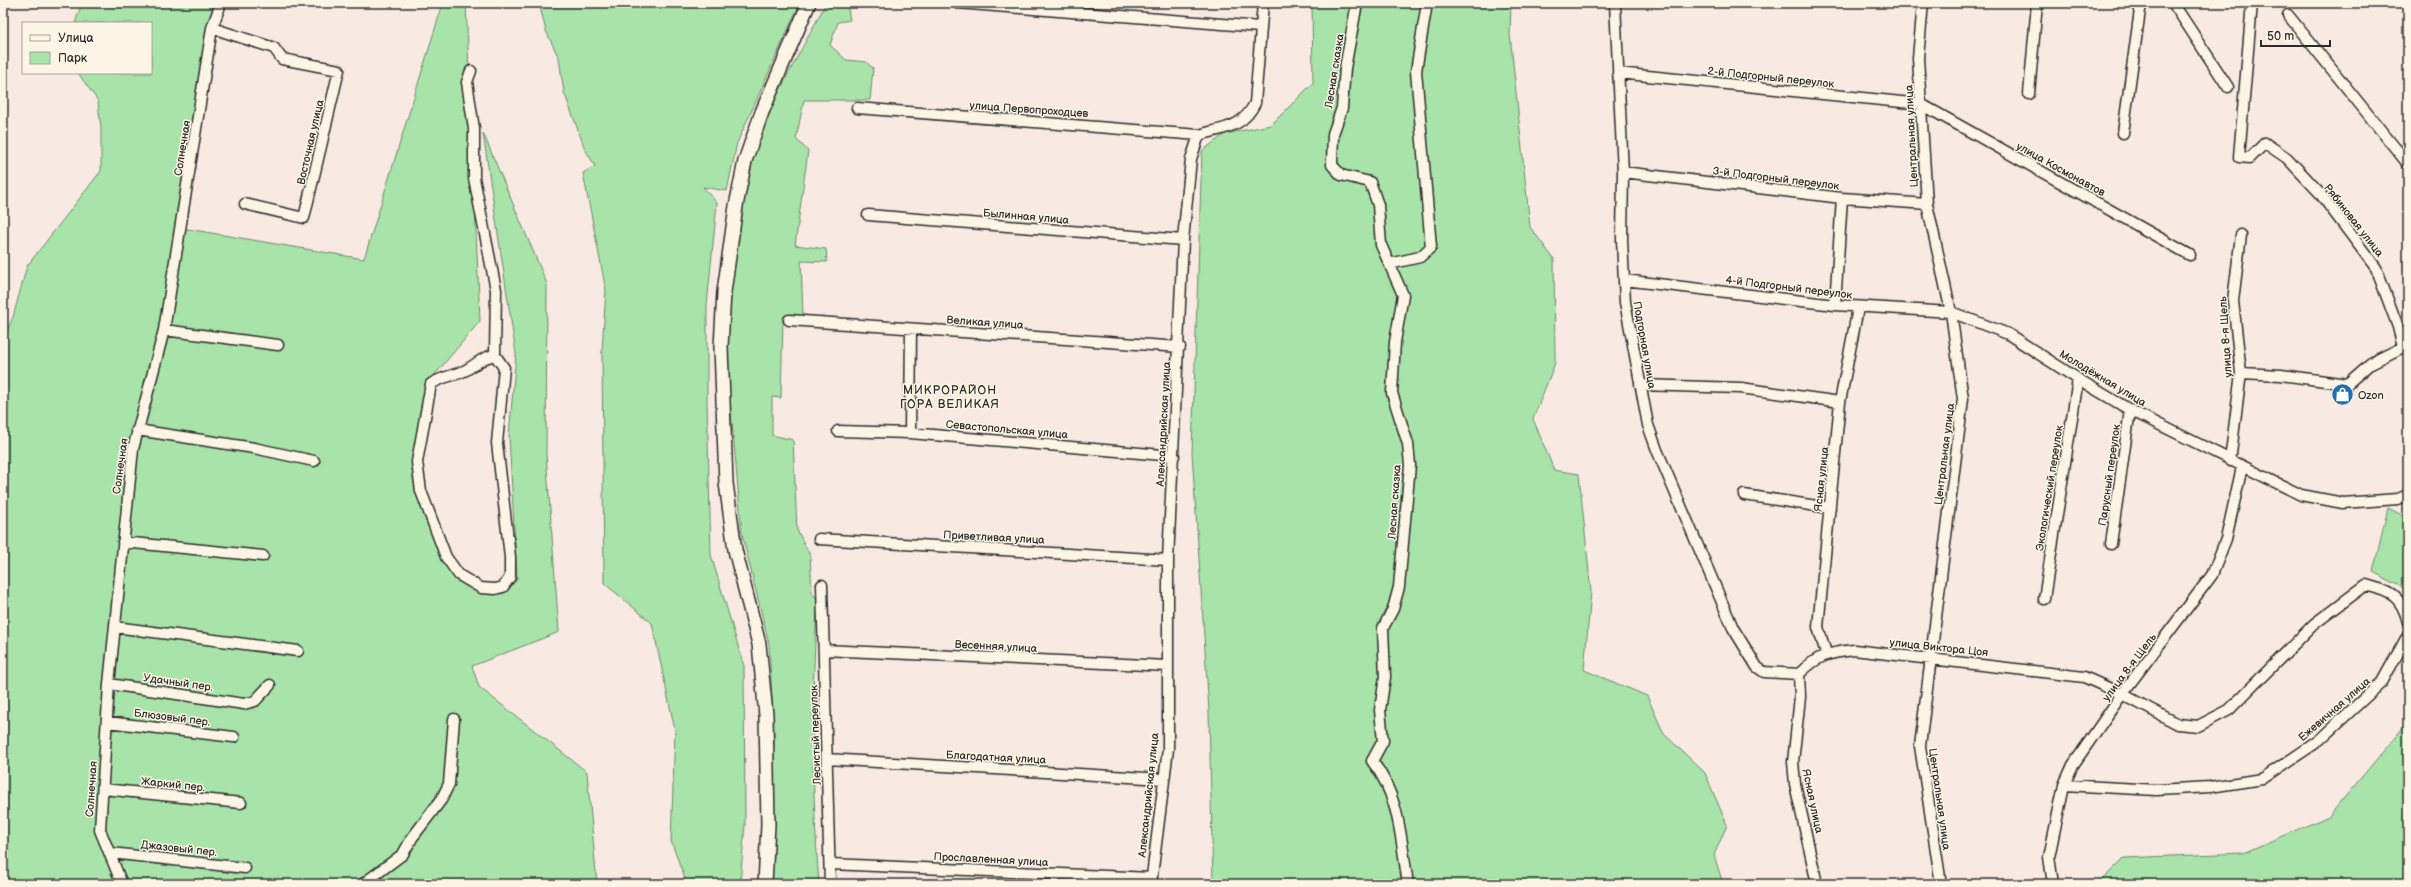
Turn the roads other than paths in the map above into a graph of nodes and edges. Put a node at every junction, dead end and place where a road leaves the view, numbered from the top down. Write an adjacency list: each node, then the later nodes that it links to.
1 (221, 3): 15 (street, Солнечная)
2 (809, 3): 92 (main road)
3 (957, 3): 14 (street)
4 (1263, 3): 14 (street)
5 (1357, 3): 33 (street, Лесная сказка)
6 (1427, 3): 33 (street)
7 (1616, 3): 17 (street, Подгорная улица)
8 (1923, 3): 20 (street, Центральная улица)
9 (2037, 3): 19 (street)
10 (2141, 3): 22 (street)
11 (2174, 3): 18 (street)
12 (2252, 3): 44 (street, Рябиновая улица)
13 (2288, 15): 24 (street)
14 (1260, 27): 23 (street)
15 (212, 28): 27 (street, Восточная улица); 40 (street, Солнечная)
16 (471, 71): 43 (street)
17 (1618, 73): 20 (street, 2-й Подгорный переулок); 25 (street, Подгорная улица)
18 (2228, 87)
19 (2029, 94)
20 (1921, 104): 28 (street, Центральная улица); 32 (street, улица Космонавтов)
21 (857, 108): 23 (street, улица Первопроходцев)
22 (2123, 133)
23 (1199, 135): 31 (street, Александрийская улица)
24 (2408, 164)
25 (1623, 172): 26 (street, 3-й Подгорный переулок); 34 (street, Подгорная улица)
26 (1842, 198): 28 (street, 3-й Подгорный переулок); 35 (street)
27 (245, 204)
28 (1927, 204): 37 (street, Центральная улица)
29 (868, 215): 31 (street, Былинная улица)
30 (2241, 235): 44 (street, улица 8-я Щель)
31 (1183, 240): 42 (street, Александрийская улица)
32 (2190, 255)
33 (1389, 264): 94 (street, Лесная сказка)
34 (1624, 280): 35 (street, 4-й Подгорный переулок); 46 (street, Подгорная улица)
35 (1835, 305): 36 (street, 4-й Подгорный переулок)
36 (1858, 308): 37 (street, 4-й Подгорный переулок); 47 (street, Ясная улица)
37 (1951, 312): 45 (street, Молодёжная улица); 72 (street, Центральная улица)
38 (789, 320): 39 (street, Великая улица)
39 (911, 329): 42 (street, Великая улица); 51 (street)
40 (164, 330): 41 (street); 49 (street, Солнечная)
41 (278, 345)
42 (1180, 347): 52 (street, Александрийская улица)
43 (495, 355): 43 (street)
44 (2241, 373): 54 (street, улица 8-я Щель)
45 (2078, 379): 48 (street, Молодёжная улица); 65 (street, Экологический переулок)
46 (1640, 385): 47 (street); 74 (street, Подгорная улица)
47 (1840, 402): 58 (street, Ясная улица)
48 (2130, 410): 54 (street, Молодёжная улица); 61 (street, Парусный переулок)
49 (137, 430): 53 (street); 60 (street, Солнечная)
50 (838, 431): 51 (street, Севастопольская улица)
51 (910, 433): 52 (street, Севастопольская улица)
52 (1174, 456): 63 (street, Александрийская улица)
53 (314, 461)
54 (2230, 461): 55 (street, Молодёжная улица)
55 (2242, 467): 57 (street, Молодёжная улица); 77 (street, улица 8-я Щель)
56 (1744, 495): 58 (street)
57 (2408, 495)
58 (1830, 508): 71 (street, Ясная улица)
59 (819, 539): 63 (street, Приветливая улица)
60 (123, 542): 62 (street); 67 (street, Солнечная)
61 (2111, 544)
62 (263, 556)
63 (1168, 560): 73 (street, Александрийская улица)
64 (822, 585): 69 (street, Лесистый переулок)
65 (2044, 599)
66 (2408, 622): 77 (street)
67 (115, 627): 70 (street); 75 (street, Солнечная)
68 (2408, 634): 83 (street, Ежевичная улица)
69 (824, 650): 73 (street, Весенняя улица); 81 (street, Лесистый переулок)
70 (298, 651)
71 (1826, 653): 72 (street, улица Виктора Цоя); 74 (street, улица Виктора Цоя)
72 (1930, 657): 77 (street, улица Виктора Цоя); 96 (street, Центральная улица)
73 (1168, 666): 82 (street, Александрийская улица)
74 (1799, 674): 95 (street, Ясная улица)
75 (109, 684): 76 (street, Удачный пер.); 79 (street, Солнечная)
76 (270, 685)
77 (2122, 694): 83 (street, улица 8-я Щель)
78 (454, 718): 91 (street)
79 (107, 722): 80 (street, Блюзовый пер.); 84 (street, Солнечная)
80 (234, 737)
81 (827, 759): 82 (street, Благодатная улица); 87 (street, Лесистый переулок)
82 (1164, 779): 89 (street, Александрийская улица)
83 (2064, 785): 97 (street, улица 8-я Щель)
84 (103, 789): 85 (street, Жаркий пер.); 86 (street, Солнечная)
85 (241, 803)
86 (111, 853): 88 (street, Джазовый пер.); 90 (street, Солнечная)
87 (831, 864): 89 (street, Прославленная улица); 93 (street, Лесистый переулок)
88 (245, 868)
89 (1151, 881)
90 (122, 884)
91 (363, 884)
92 (765, 884)
93 (830, 884)
94 (1408, 884)
95 (1817, 884)
96 (1941, 884)
97 (2053, 884)

